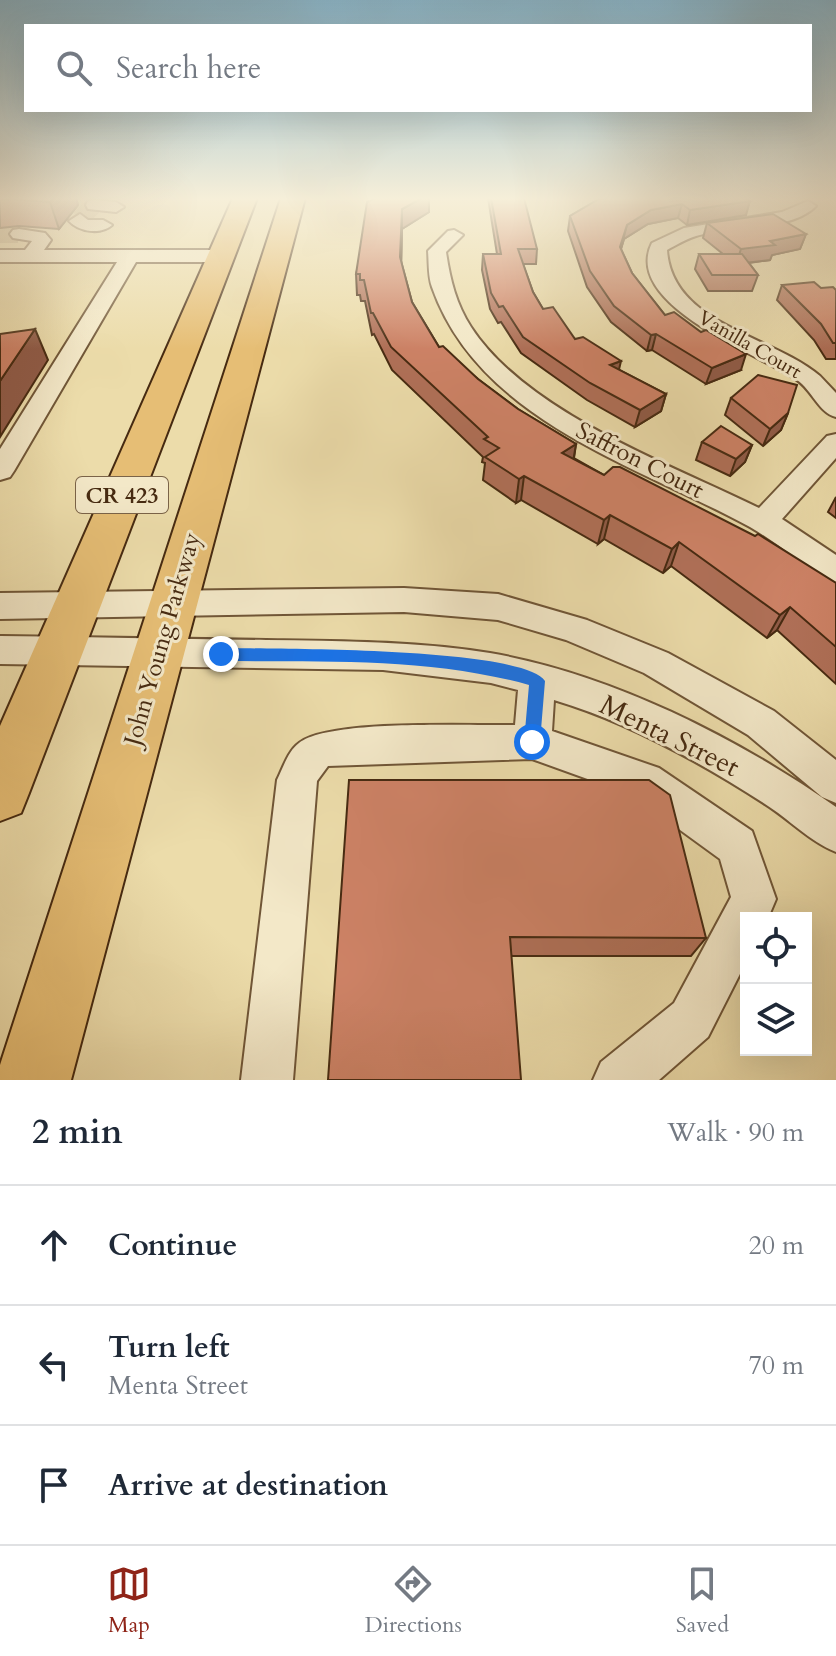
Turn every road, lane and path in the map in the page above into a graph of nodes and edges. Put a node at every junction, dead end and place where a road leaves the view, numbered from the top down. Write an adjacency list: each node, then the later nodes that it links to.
1 (36, 248): 7 (street)
2 (223, 248): 9 (highway, CR 423)
3 (278, 248): 19 (highway, John Young Parkway / CR 423)
4 (440, 248): 15 (street, Saffron Court)
5 (658, 248): 12 (street, Vanilla Court)
6 (0, 256): 7 (street)
7 (30, 256): 8 (street)
8 (130, 256): 9 (street); 10 (street)
9 (220, 256): 18 (highway, CR 423)
10 (76, 346): 11 (street); 14 (street)
11 (52, 348)
12 (836, 410)
13 (836, 442): 15 (street)
14 (0, 471)
15 (763, 522): 16 (street)
16 (836, 571)
17 (0, 606): 18 (street, Menta Street)
18 (76, 606): 19 (street, Menta Street); 21 (highway, CR 423)
19 (165, 628): 21 (street, Menta Street); 22 (street, Menta Street); 24 (street, Menta Street); 27 (highway, John Young Parkway / CR 423)
20 (0, 650): 21 (street, Menta Street)
21 (58, 650): 25 (highway, CR 423)
22 (537, 681): 23 (street); 26 (street, Menta Street)
23 (532, 742): 28 (street); 29 (street)
24 (836, 784)
25 (0, 793)
26 (836, 832)
27 (33, 1080)
28 (267, 1080)
29 (619, 1080)

